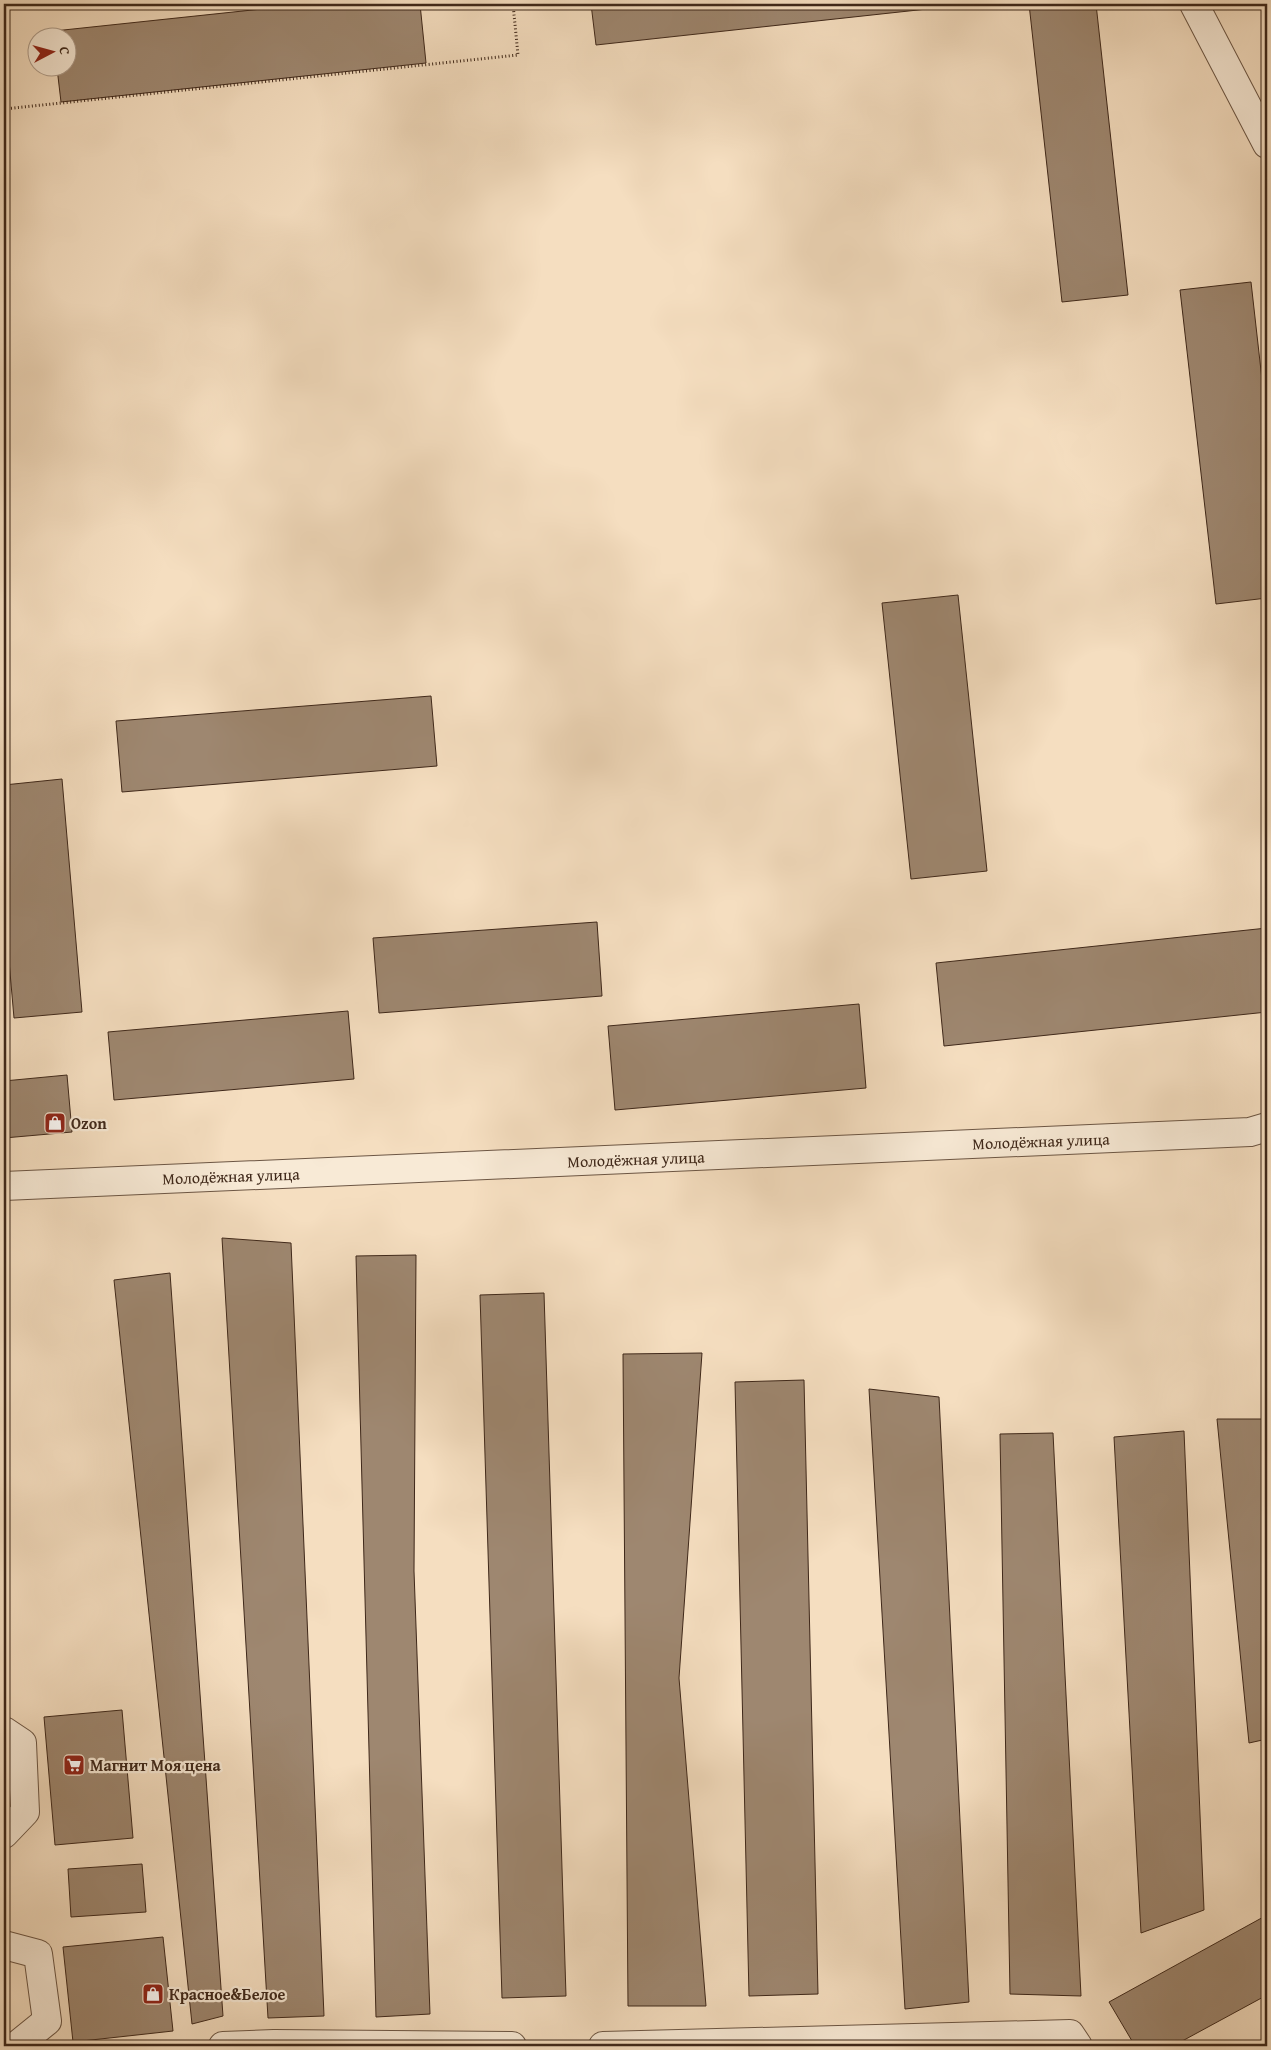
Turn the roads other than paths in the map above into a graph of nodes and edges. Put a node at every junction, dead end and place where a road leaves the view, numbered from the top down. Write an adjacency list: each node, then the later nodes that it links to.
1 (1197, 4): 2 (street)
2 (1267, 144)
3 (1267, 1127): 4 (street, Молодёжная улица)
4 (4, 1186)
5 (4, 1731): 6 (street)
6 (4, 1834)
7 (4, 1945): 8 (street)
8 (16, 2046)
9 (223, 2046): 10 (street)
10 (512, 2046)
11 (603, 2046): 12 (street)
12 (1078, 2046)

